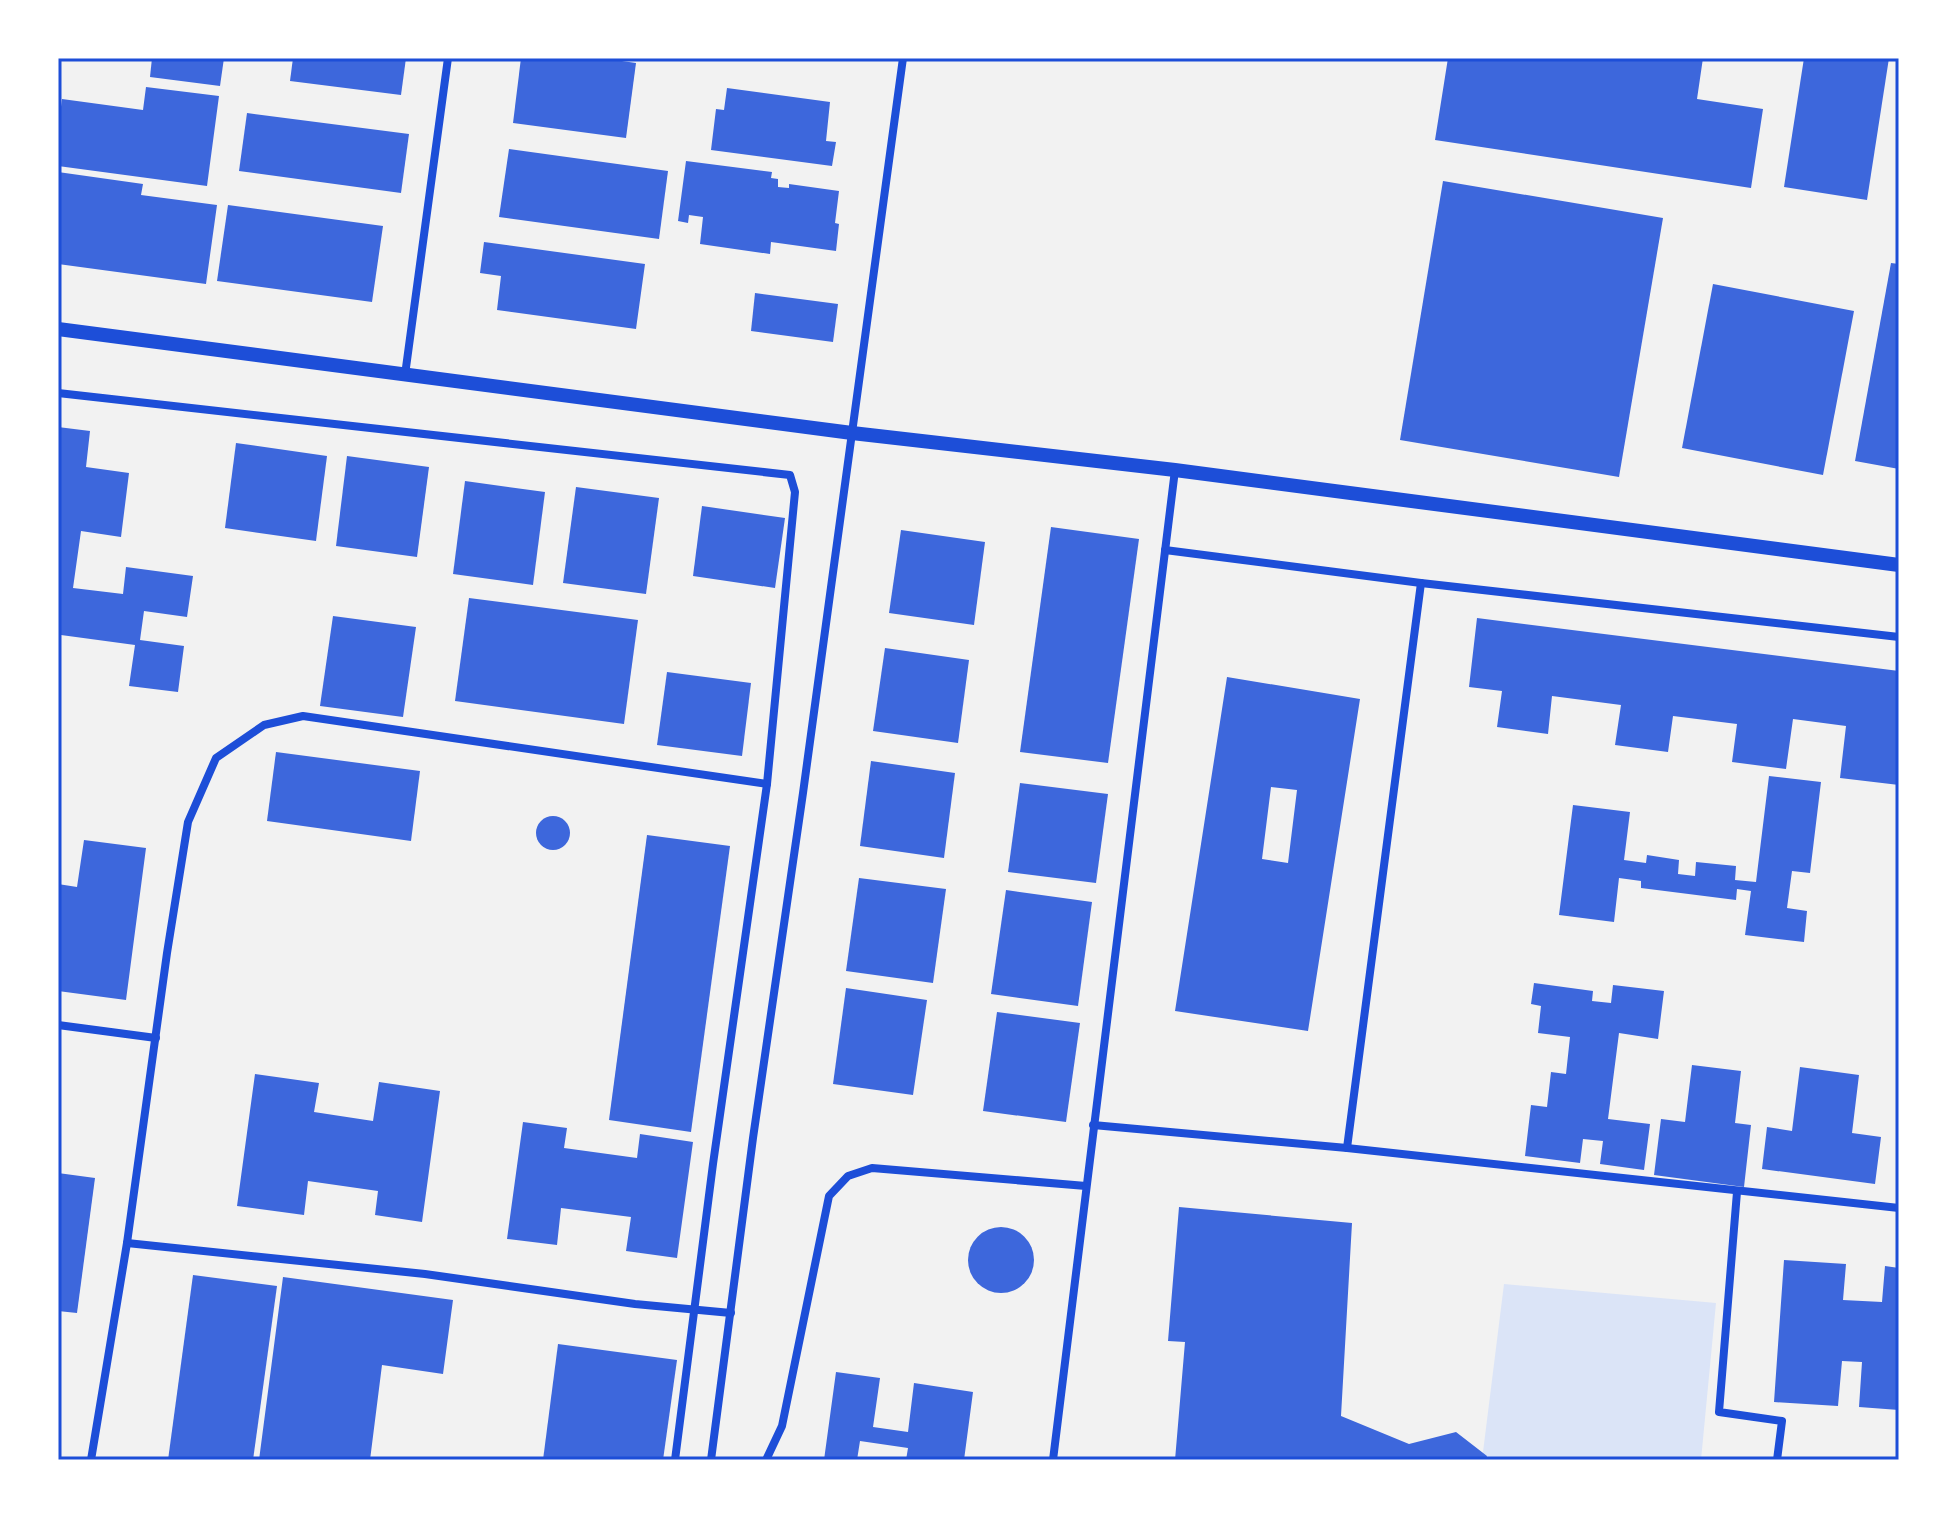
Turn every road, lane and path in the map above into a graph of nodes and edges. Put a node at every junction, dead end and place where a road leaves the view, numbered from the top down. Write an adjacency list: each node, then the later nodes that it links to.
1 (448, 58): 4 (street)
2 (903, 58): 6 (street)
3 (58, 329): 4 (street)
4 (405, 375): 6 (street)
5 (58, 393): 12 (street)
6 (852, 433): 7 (street); 22 (street)
7 (1175, 470): 8 (street); 9 (street)
8 (1165, 550): 10 (street); 15 (street)
9 (1899, 565)
10 (1421, 583): 11 (street); 16 (street)
11 (1899, 637)
12 (767, 784): 14 (street); 21 (street)
13 (58, 1025): 14 (street)
14 (156, 1038): 20 (street)
15 (1093, 1125): 16 (street); 17 (street)
16 (1347, 1148): 18 (street)
17 (1086, 1186): 26 (street); 27 (street)
18 (1737, 1192): 19 (street); 28 (street)
19 (1899, 1208)
20 (127, 1243): 21 (street); 23 (street)
21 (695, 1310): 22 (street); 24 (street)
22 (731, 1313): 25 (street)
23 (91, 1460)
24 (675, 1460)
25 (711, 1460)
26 (766, 1460)
27 (1053, 1460)
28 (1777, 1460)

